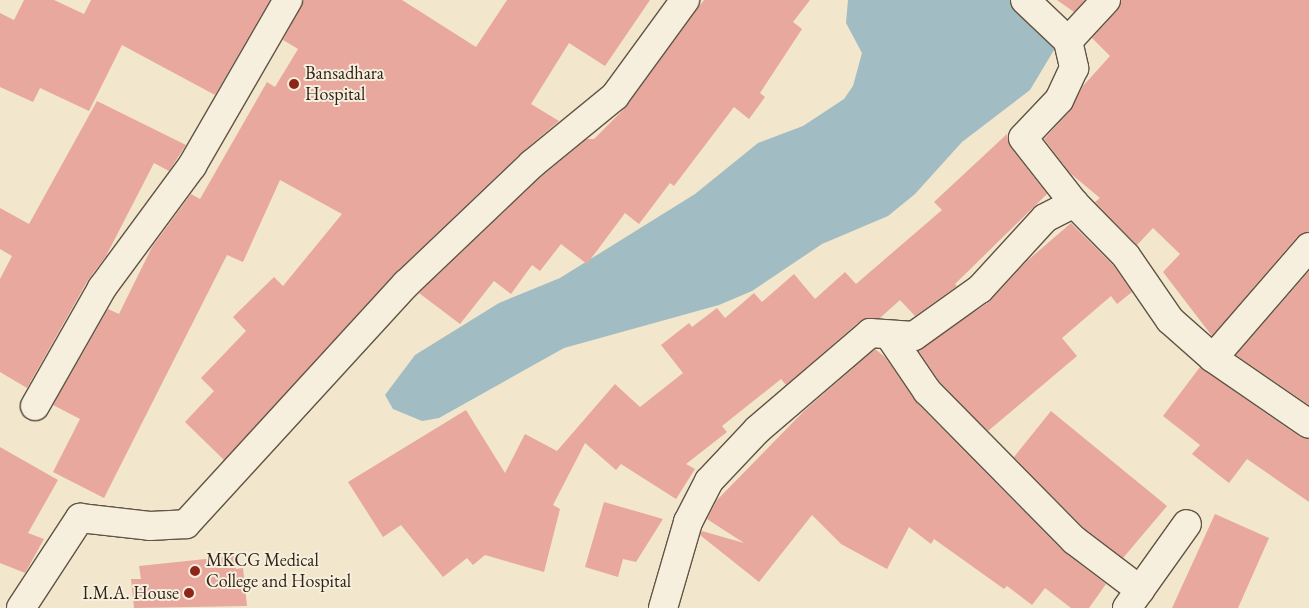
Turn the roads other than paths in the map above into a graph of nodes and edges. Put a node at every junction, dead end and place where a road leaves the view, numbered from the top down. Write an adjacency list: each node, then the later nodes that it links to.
1 (288, 0): 10 (street)
2 (685, 0): 14 (street)
3 (1025, 0): 5 (street)
4 (1106, 0): 5 (street)
5 (1068, 41): 6 (street)
6 (1074, 203): 8 (street); 9 (street)
7 (1309, 247): 9 (street)
8 (889, 335): 13 (street); 15 (street)
9 (1213, 358): 11 (street)
10 (35, 406)
11 (1309, 424)
12 (1187, 524): 13 (street)
13 (1133, 599)
14 (21, 608)
15 (663, 608)

